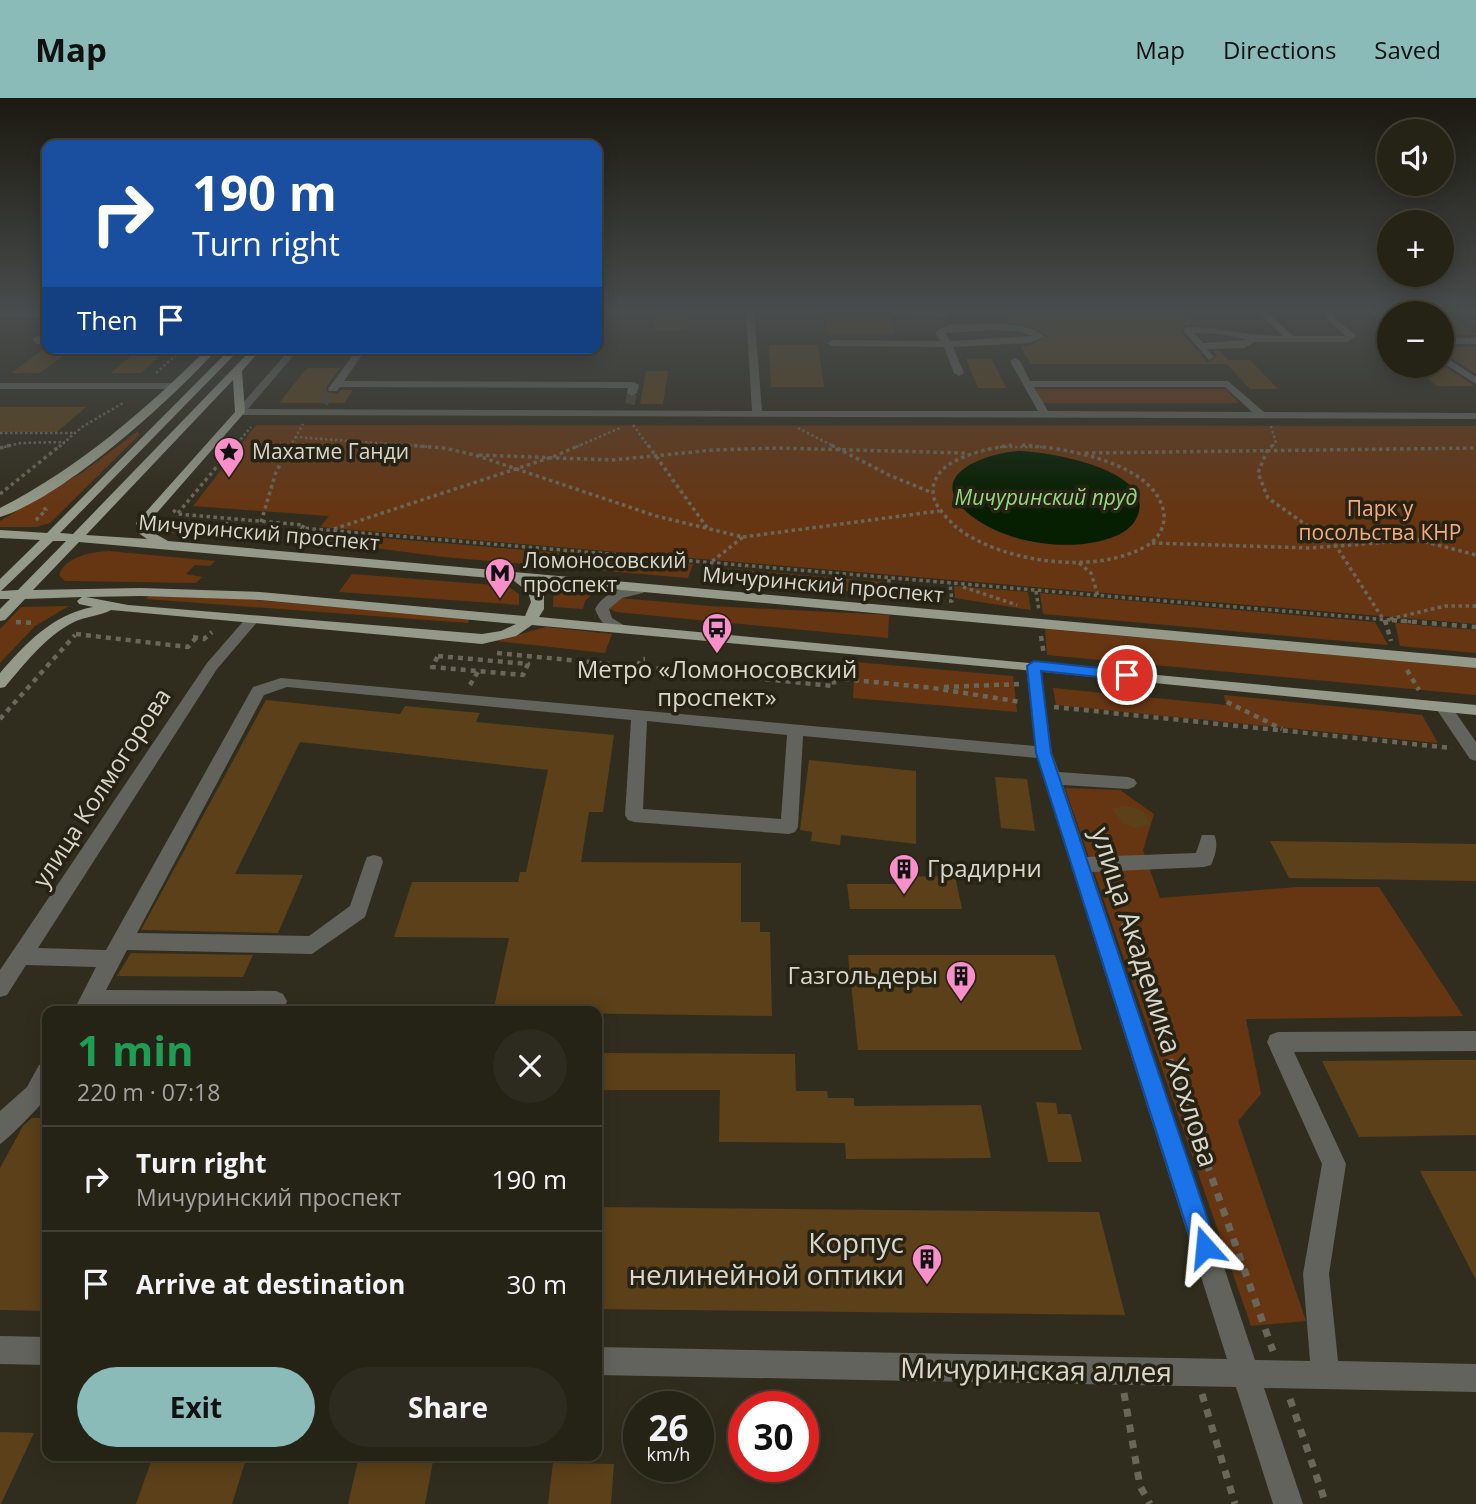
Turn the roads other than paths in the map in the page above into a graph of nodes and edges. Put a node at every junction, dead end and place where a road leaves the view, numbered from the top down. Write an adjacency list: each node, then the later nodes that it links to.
1 (186, 376): 13 (main road)
2 (210, 376): 21 (main road)
3 (233, 376): 25 (main road)
4 (237, 376): 16 (main road)
5 (272, 376): 16 (street)
6 (343, 376): 14 (street)
7 (754, 376): 17 (street)
8 (1023, 376): 10 (street)
9 (1223, 376): 11 (street)
10 (1027, 384): 11 (street); 18 (street)
11 (1228, 384): 19 (street)
12 (0, 386): 13 (street)
13 (175, 386): 15 (main road)
14 (630, 403): 16 (street); 17 (street)
15 (158, 404): 21 (main road); 22 (main road)
16 (240, 412): 26 (main road)
17 (757, 414): 18 (street)
18 (1045, 415): 19 (street)
19 (1262, 415): 20 (street)
20 (1476, 416)
21 (128, 459): 24 (main road)
22 (0, 513)
23 (0, 534): 24 (main road, Мичуринский проспект)
24 (51, 536): 25 (main road, Мичуринский проспект); 28 (main road)
25 (77, 537): 26 (main road, Мичуринский проспект); 30 (main road)
26 (169, 545): 27 (main road, Мичуринский проспект)
27 (512, 578): 29 (main road, Мичуринский проспект); 36 (main road)
28 (0, 587)
29 (638, 590): 37 (street); 38 (main road, Мичуринский проспект)
30 (22, 594): 31 (main road); 32 (main road); 34 (main road)
31 (0, 595)
32 (46, 595): 33 (main road); 36 (main road)
33 (128, 609): 35 (main road); 40 (main road)
34 (4, 620)
35 (252, 620): 36 (main road); 53 (street, улица Колмогорова)
36 (530, 620): 37 (main road)
37 (623, 629): 39 (main road)
38 (1476, 663)
39 (1038, 678): 41 (main road); 45 (street, улица Академика Хохлова)
40 (0, 683)
41 (1443, 706): 42 (main road); 46 (street)
42 (1476, 710)
43 (639, 717): 44 (street); 44 (street); 52 (street)
44 (795, 730): 45 (street)
45 (1044, 753): 47 (street, улица Академика Хохлова)
46 (1474, 753)
47 (1053, 778): 48 (street); 51 (street, улица Академика Хохлова)
48 (1128, 783)
49 (1208, 840): 51 (street)
50 (374, 862): 52 (street)
51 (1081, 865): 63 (street, улица Академика Хохлова)
52 (117, 951): 53 (street); 55 (street)
53 (21, 957): 54 (street, улица Колмогорова)
54 (0, 988)
55 (86, 1006): 56 (street)
56 (274, 1006)
57 (1476, 1041): 64 (street)
58 (42, 1082): 59 (street)
59 (0, 1132)
60 (0, 1350): 61 (street)
61 (42, 1351)
62 (602, 1362): 63 (street, Мичуринская аллея)
63 (1247, 1374): 64 (street, Мичуринская аллея); 66 (street, улица Академика Хохлова)
64 (1325, 1376): 65 (street, Мичуринская аллея)
65 (1476, 1378)
66 (1288, 1504)

